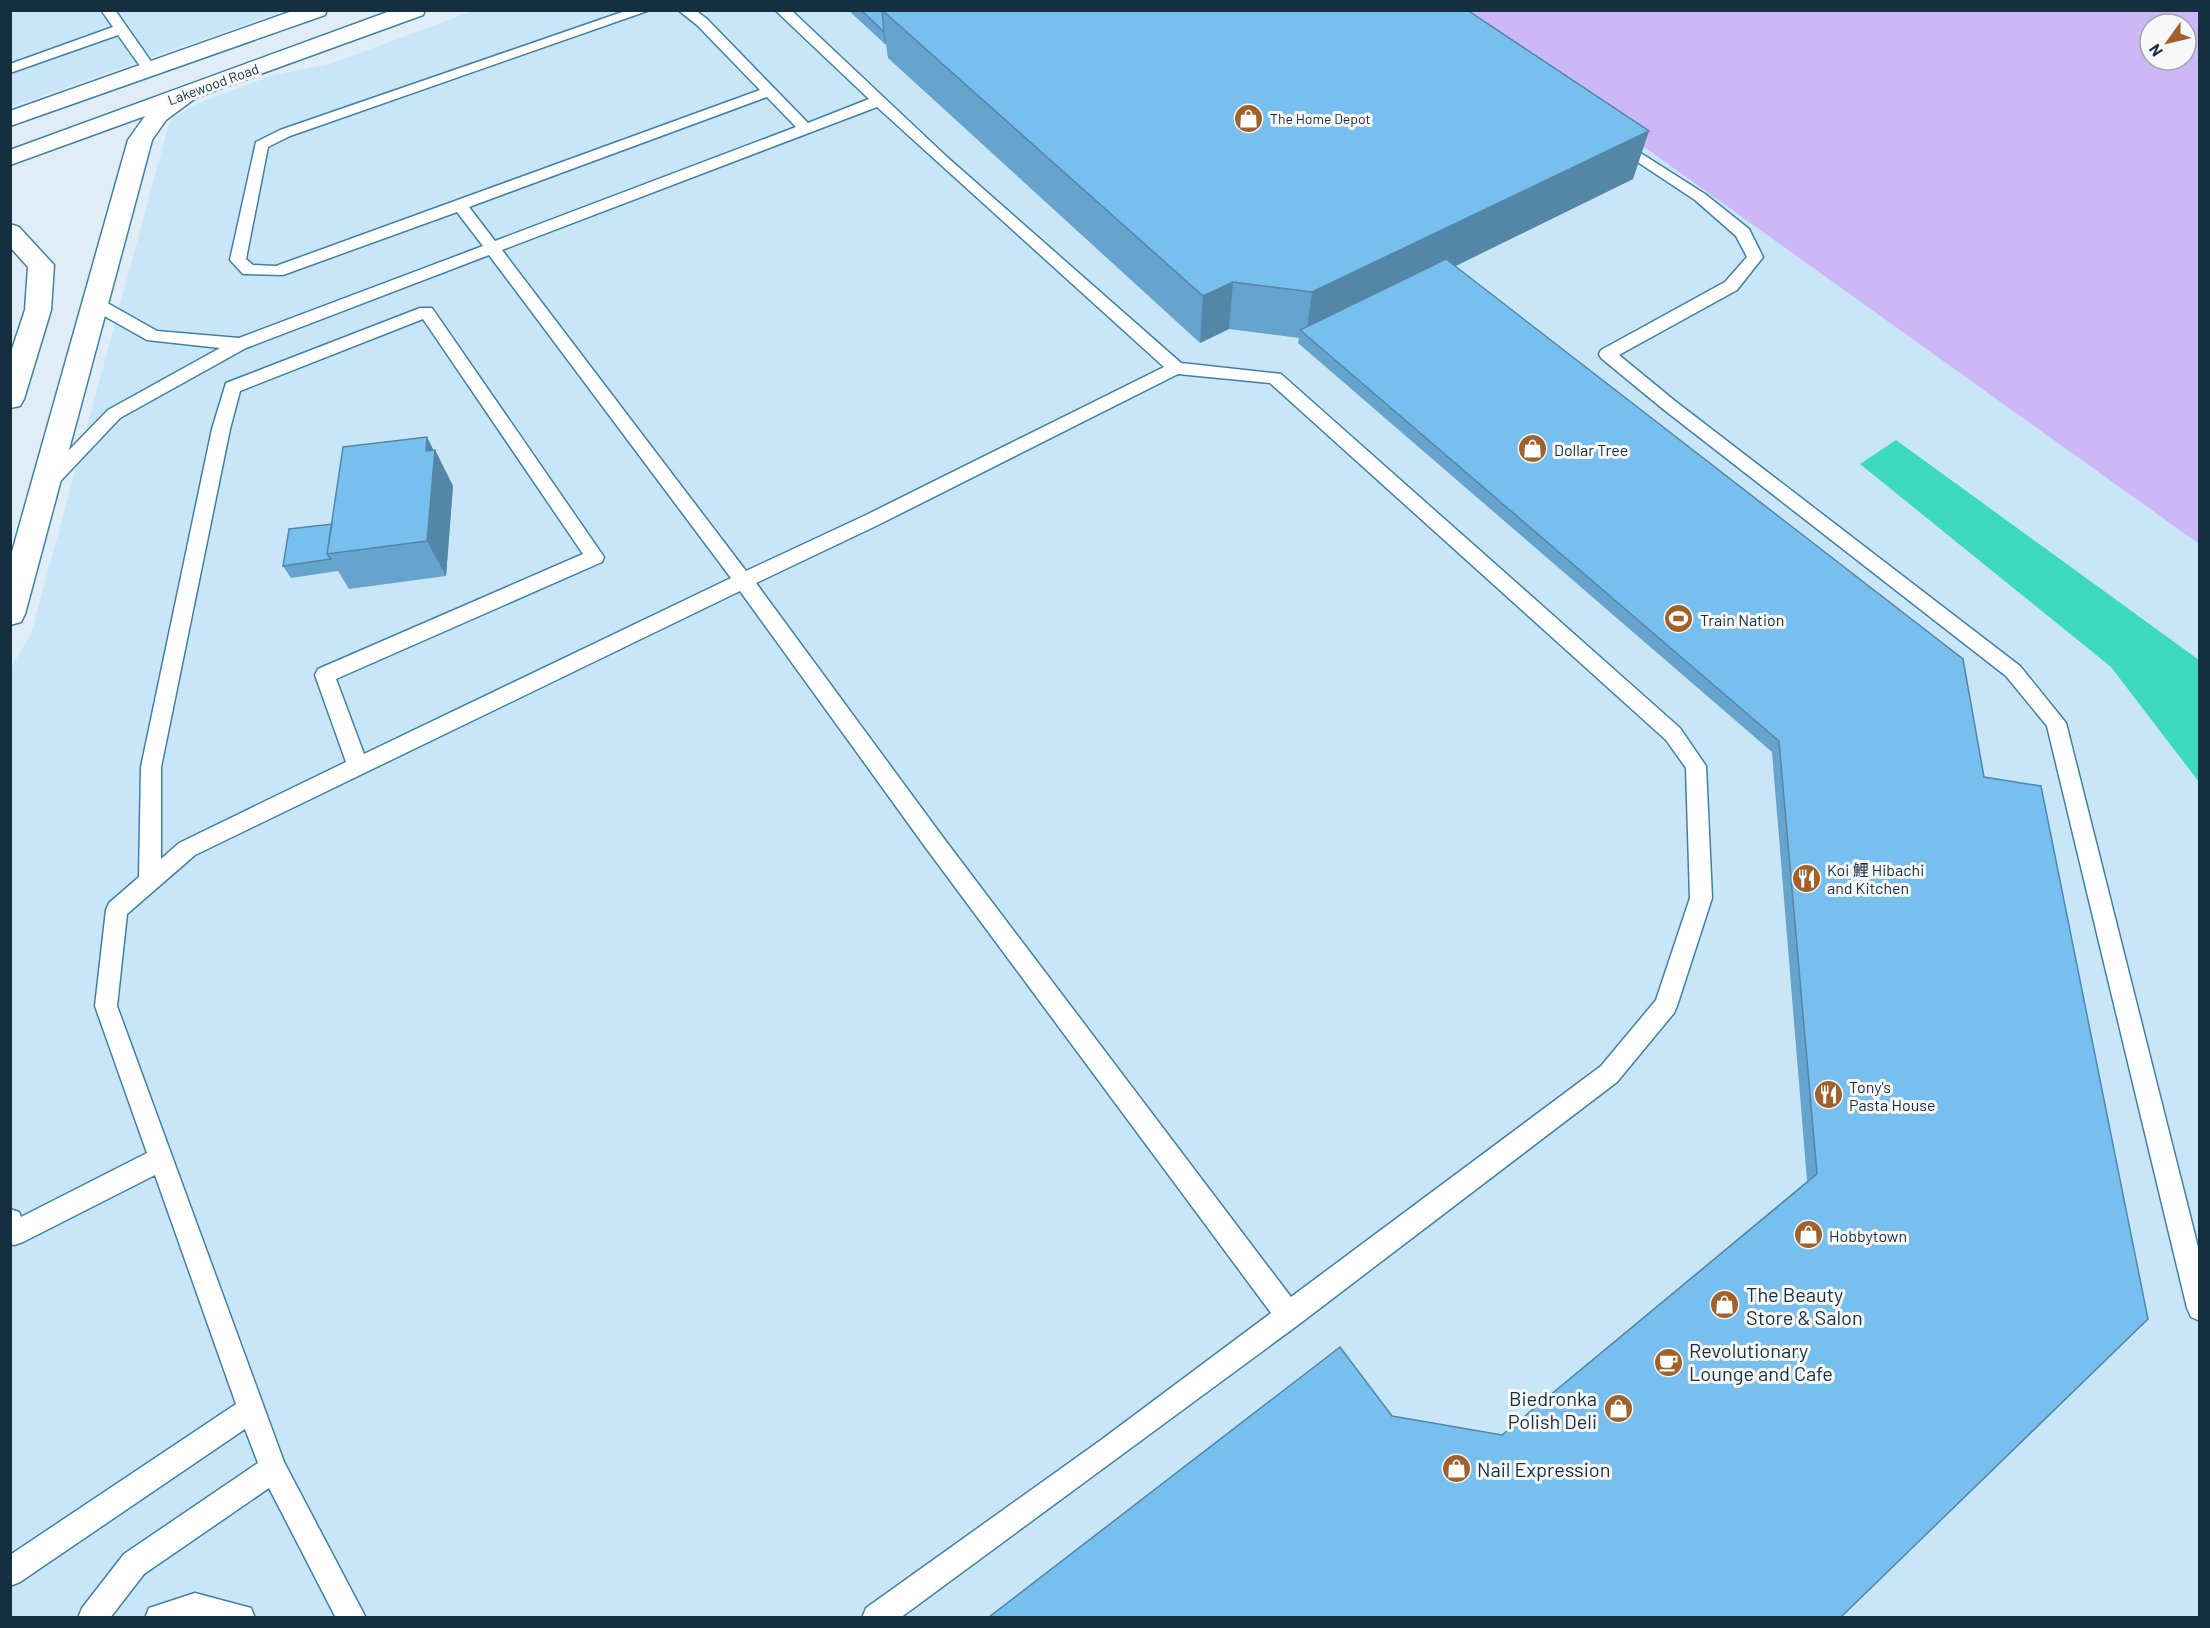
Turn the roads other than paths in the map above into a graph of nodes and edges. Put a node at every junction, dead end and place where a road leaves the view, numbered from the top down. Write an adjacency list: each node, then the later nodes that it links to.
1 (108, 10): 7 (lane)
2 (316, 10): 9 (highway)
3 (415, 10): 11 (highway, Lakewood Road)
4 (643, 10): 17 (lane)
5 (685, 10): 10 (lane)
6 (782, 10): 12 (lane)
7 (122, 29): 8 (lane); 9 (lane)
8 (10, 69)
9 (150, 69): 13 (highway)
10 (770, 91): 14 (lane); 17 (lane)
11 (190, 92): 16 (highway, Lakewood Road); 20 (highway)
12 (878, 101): 14 (lane); 22 (lane)
13 (10, 120)
14 (806, 129): 19 (lane)
15 (1604, 133): 31 (lane)
16 (10, 158)
17 (460, 205): 19 (lane)
18 (10, 232): 23 (highway)
19 (491, 248): 21 (lane); 25 (lane)
20 (96, 304): 21 (lane); 24 (highway)
21 (240, 344): 24 (lane)
22 (1176, 368): 25 (lane); 32 (lane)
23 (10, 399)
24 (46, 485): 26 (highway)
25 (743, 580): 27 (lane); 32 (lane)
26 (10, 614)
27 (358, 766): 28 (lane); 28 (lane)
28 (150, 881): 29 (lane)
29 (161, 1159): 30 (lane); 33 (lane)
30 (10, 1221)
31 (2199, 1308)
32 (1289, 1316): 40 (lane)
33 (250, 1410): 34 (lane); 35 (lane)
34 (273, 1469): 36 (lane); 39 (lane)
35 (10, 1572)
36 (92, 1617)
37 (159, 1617): 38 (lane)
38 (241, 1617)
39 (352, 1617)
40 (876, 1617)

